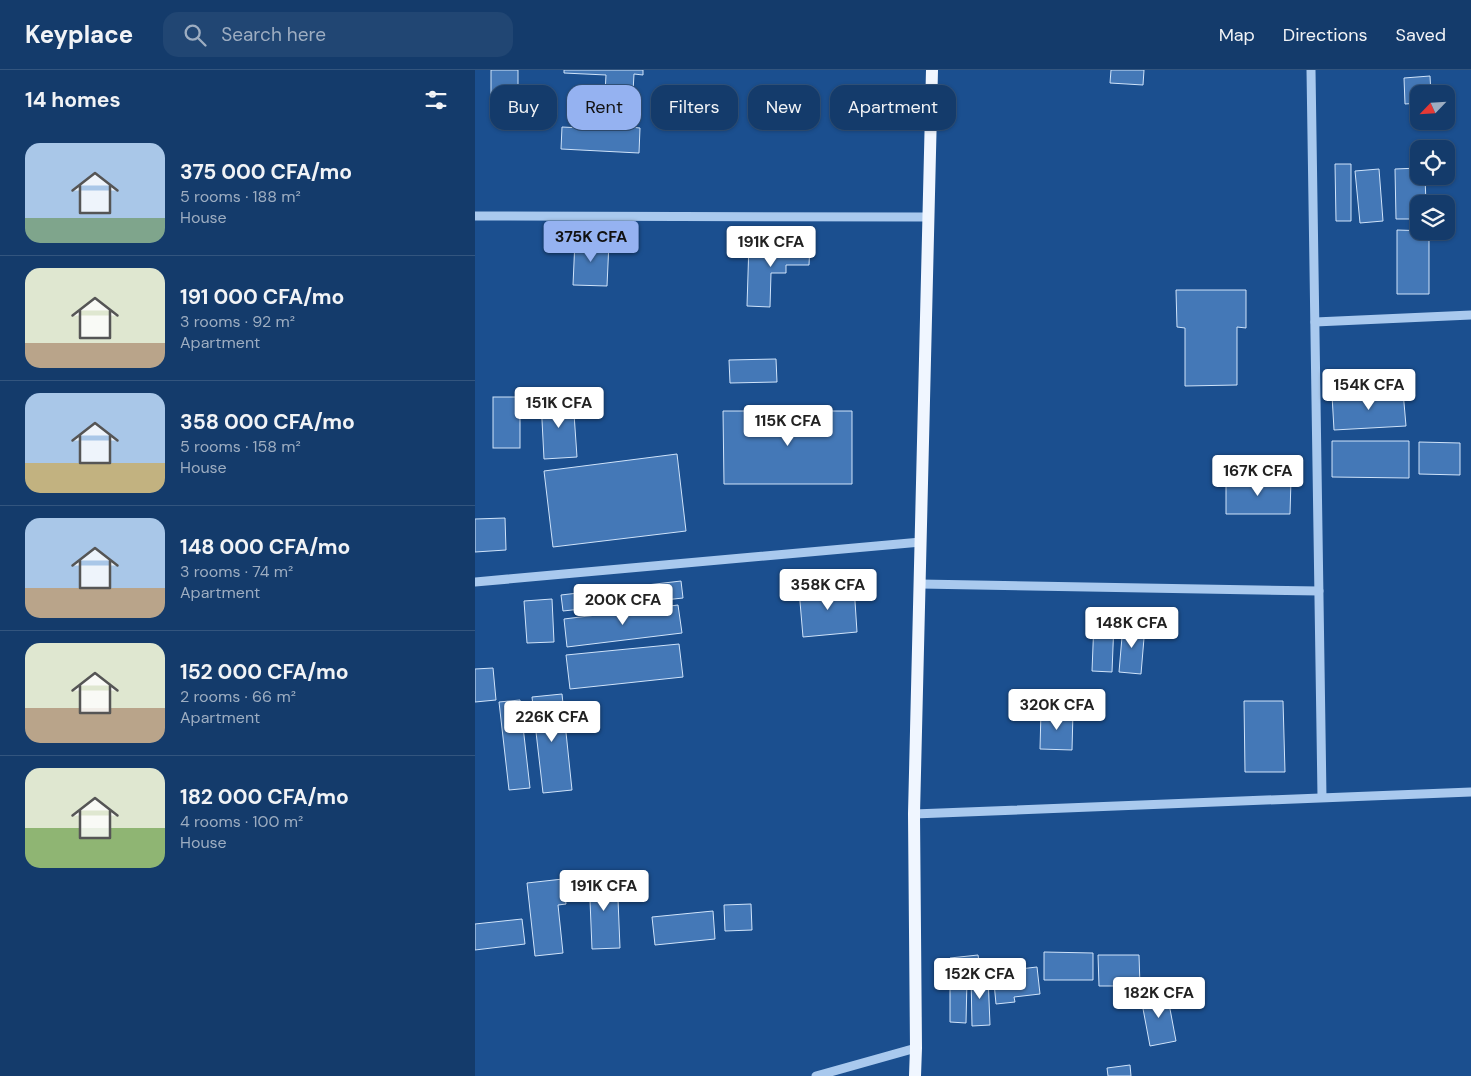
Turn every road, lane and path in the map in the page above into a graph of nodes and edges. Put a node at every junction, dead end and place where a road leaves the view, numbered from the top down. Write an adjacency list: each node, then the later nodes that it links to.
1 (933, 70): 4 (main road)
2 (1311, 70): 6 (street)
3 (475, 216): 4 (street)
4 (929, 217): 7 (main road)
5 (1471, 315): 6 (street)
6 (1315, 322): 10 (street)
7 (921, 542): 8 (street); 9 (main road)
8 (475, 582)
9 (920, 584): 10 (street); 13 (main road)
10 (1319, 591): 12 (street)
11 (1471, 792): 12 (street)
12 (1322, 797): 13 (street)
13 (914, 814): 14 (main road)
14 (916, 1048): 15 (street); 16 (main road)
15 (816, 1076)
16 (915, 1076)

